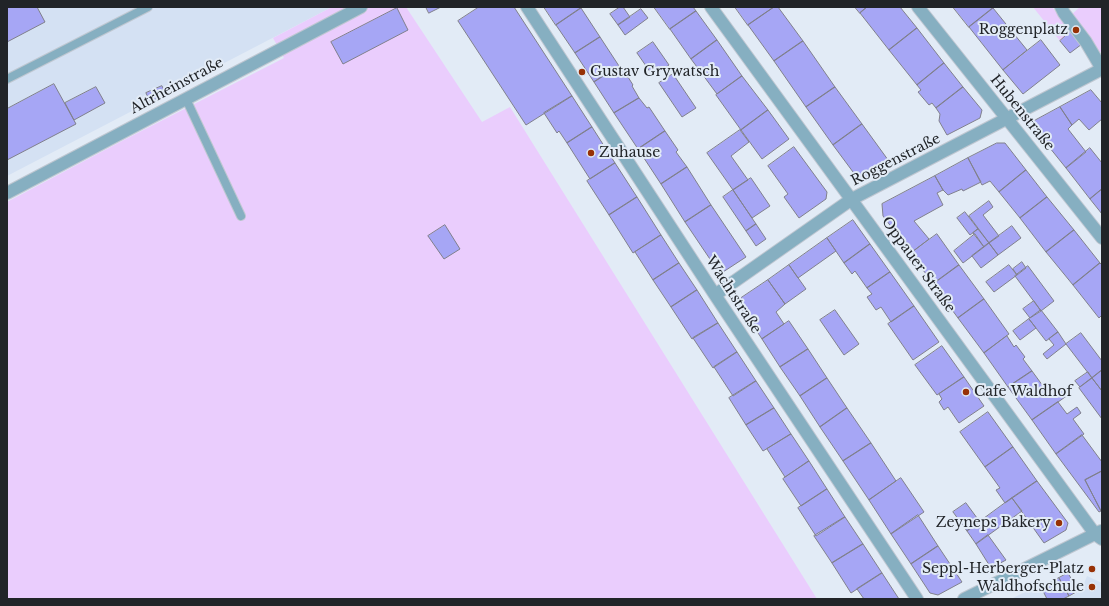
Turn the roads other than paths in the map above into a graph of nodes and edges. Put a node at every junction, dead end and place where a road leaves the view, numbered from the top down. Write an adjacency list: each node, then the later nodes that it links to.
1 (148, 7): 8 (lane)
2 (362, 7): 9 (street, Altrheinstraße)
3 (527, 7): 15 (street, Wachtstraße)
4 (711, 7): 12 (street, Oppauer Straße)
5 (918, 7): 10 (street, Hubenstraße)
6 (1062, 7): 7 (street)
7 (1102, 69): 10 (street, Roggenstraße)
8 (7, 79)
9 (186, 99): 11 (street, Altrheinstraße); 13 (lane)
10 (1007, 119): 12 (street, Roggenstraße); 14 (street, Hubenstraße)
11 (7, 192)
12 (852, 199): 15 (street, Roggenstraße); 16 (street, Oppauer Straße)
13 (241, 216)
14 (1102, 238)
15 (715, 295): 17 (street, Wachtstraße)
16 (1100, 534): 18 (street)
17 (917, 599)
18 (964, 599)

